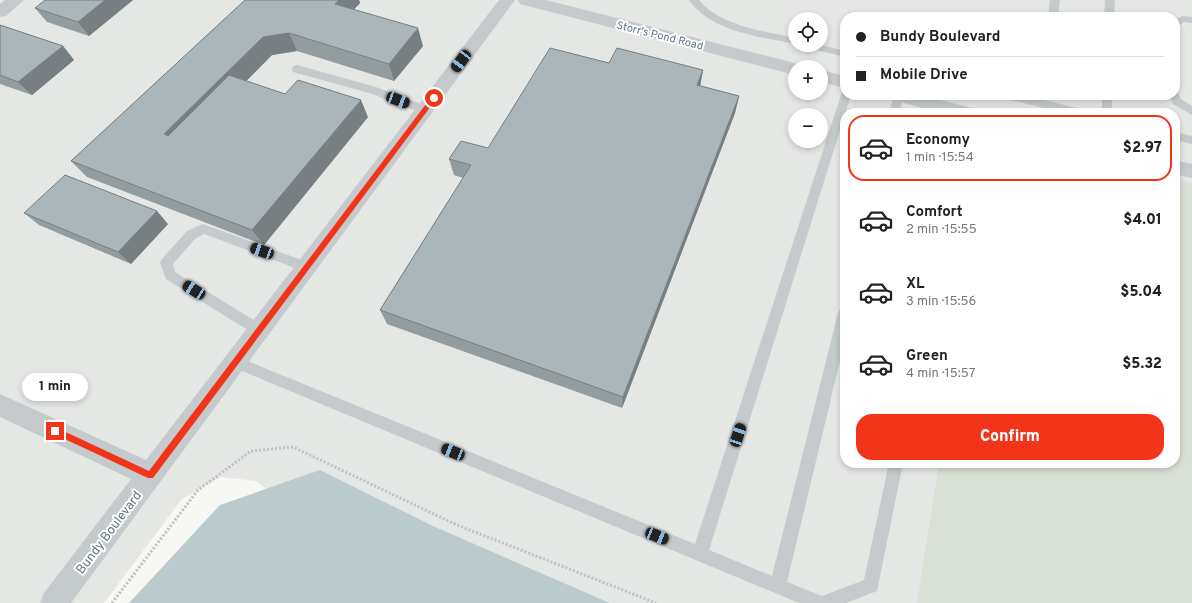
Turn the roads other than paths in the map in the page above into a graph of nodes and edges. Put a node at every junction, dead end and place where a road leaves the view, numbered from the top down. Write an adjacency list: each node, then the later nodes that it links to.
1 (16, 0): 7 (street)
2 (507, 0): 24 (street, Bundy Boulevard)
3 (526, 0): 15 (street, Storr's Pond Road)
4 (694, 0): 12 (lane)
5 (1055, 0): 8 (lane)
6 (1110, 0): 9 (lane)
7 (0, 12)
8 (1054, 12)
9 (1110, 12)
10 (1192, 20): 11 (lane)
11 (1180, 21)
12 (788, 40)
13 (828, 50): 14 (lane)
14 (840, 53)
15 (788, 67)
16 (297, 69): 24 (lane)
17 (828, 78): 18 (street)
18 (840, 81)
19 (1048, 100): 23 (lane)
20 (1176, 100): 25 (lane)
21 (896, 101): 22 (street)
22 (937, 108)
23 (1068, 108)
24 (425, 110): 31 (street, Bundy Boulevard)
25 (1192, 111)
26 (840, 114): 38 (lane)
27 (1180, 137): 28 (lane)
28 (1192, 140)
29 (1180, 168): 30 (street)
30 (1192, 171)
31 (306, 267): 32 (street, Bundy Boulevard); 32 (lane)
32 (259, 330): 34 (street, Bundy Boulevard)
33 (840, 333): 39 (lane)
34 (235, 362): 37 (street, Bundy Boulevard); 38 (lane)
35 (0, 405): 37 (street)
36 (895, 468): 42 (lane)
37 (150, 475): 40 (street, Bundy Boulevard)
38 (700, 554): 39 (lane)
39 (778, 586): 41 (lane)
40 (54, 603)
41 (819, 603)
42 (826, 603)

